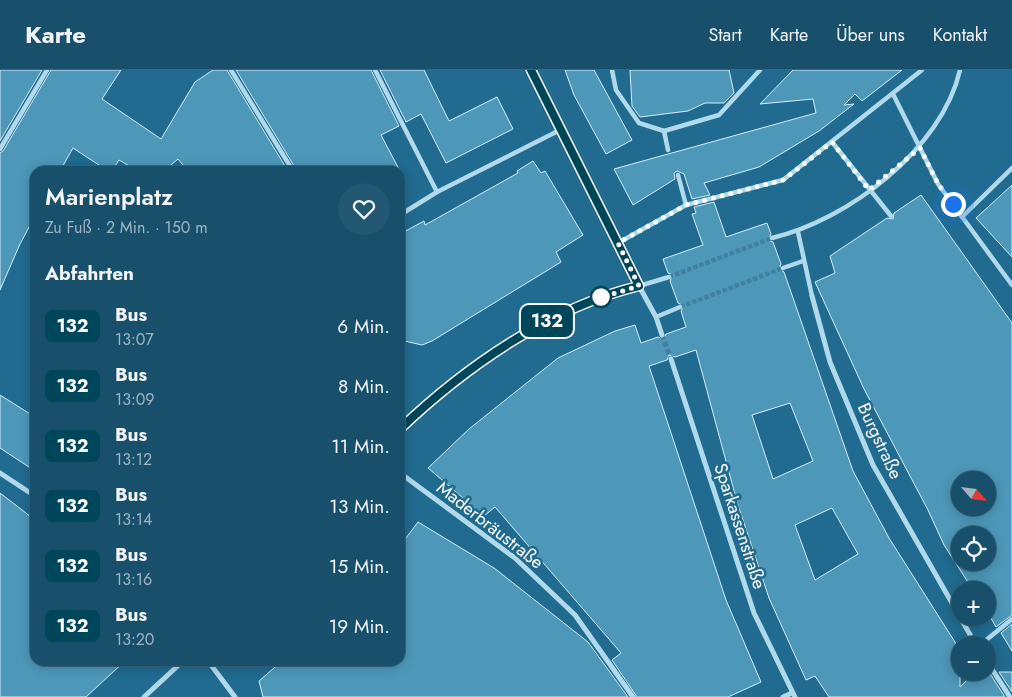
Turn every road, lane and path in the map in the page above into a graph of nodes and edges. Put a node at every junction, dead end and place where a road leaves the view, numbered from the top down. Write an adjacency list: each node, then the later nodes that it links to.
1 (47, 70): 14 (street)
2 (231, 70): 16 (street)
3 (376, 70): 20 (street)
4 (530, 70): 10 (street)
5 (612, 70): 11 (street)
6 (760, 70): 11 (street)
7 (922, 70): 9 (street)
8 (960, 70): 13 (street)
9 (893, 94): 12 (street); 13 (street)
10 (560, 130): 20 (street); 27 (street)
11 (664, 131): 15 (street)
12 (832, 142): 19 (street); 21 (street)
13 (920, 148): 19 (street); 24 (street)
14 (0, 149)
15 (668, 150)
16 (290, 166)
17 (1012, 168): 24 (street)
18 (678, 175): 21 (street)
19 (869, 190): 23 (street); 25 (street)
20 (437, 192): 22 (street)
21 (686, 205): 27 (street)
22 (405, 212)
23 (891, 216)
24 (962, 217): 31 (street)
25 (798, 232): 26 (street); 28 (street, Burgstraße)
26 (772, 238)
27 (618, 243): 32 (street)
28 (803, 261): 29 (street); 33 (street, Burgstraße)
29 (783, 268)
30 (669, 277): 32 (street)
31 (1012, 285)
32 (639, 286): 35 (street); 38 (street)
33 (812, 296): 43 (street, Burgstraße)
34 (680, 308): 35 (street)
35 (656, 317): 36 (street)
36 (662, 336)
37 (671, 359): 48 (street, Sparkassenstraße)
38 (405, 424)
39 (0, 473): 41 (street)
40 (405, 477): 51 (street, Maderbräustraße)
41 (30, 493)
42 (1012, 619): 44 (street)
43 (971, 636)
44 (991, 636)
45 (177, 666): 49 (street)
46 (212, 666): 50 (street)
47 (996, 675): 53 (street)
48 (793, 695): 52 (street)
49 (144, 697)
50 (235, 697)
51 (633, 697)
52 (783, 697)
53 (1010, 697)

